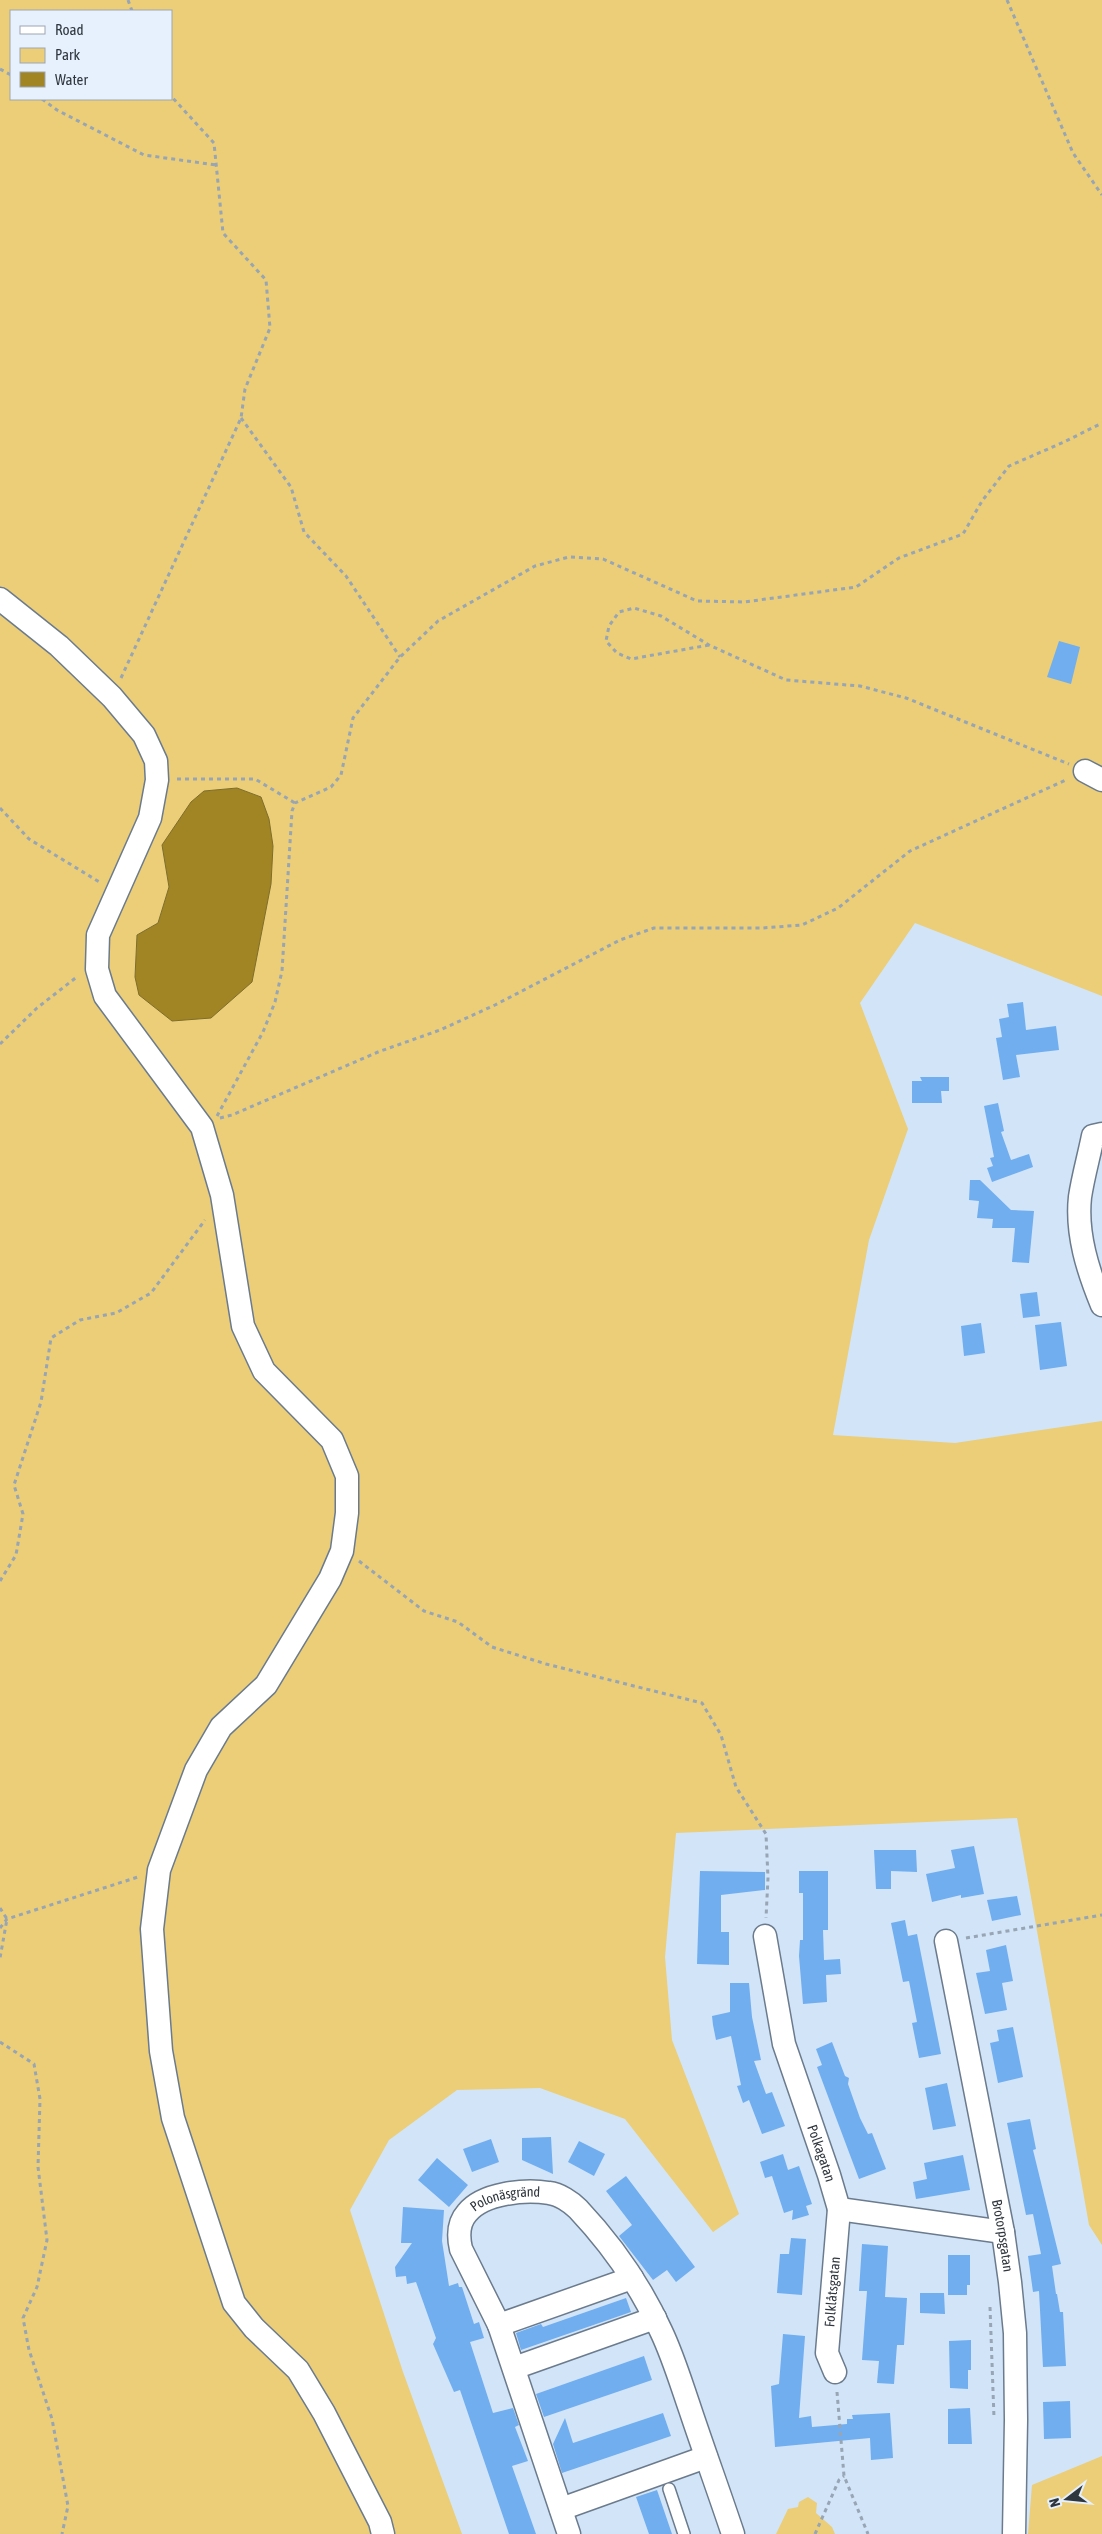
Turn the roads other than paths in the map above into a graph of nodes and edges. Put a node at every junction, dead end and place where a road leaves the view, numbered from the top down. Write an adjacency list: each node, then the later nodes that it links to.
1 (0, 599): 16 (street)
2 (1102, 1134): 3 (street)
3 (1102, 1305)
4 (765, 1936): 6 (street, Polkagatan)
5 (946, 1941): 7 (street, Brotorpsgatan)
6 (839, 2209): 7 (street); 12 (street, Folklåtsgatan)
7 (1003, 2232): 20 (street, Brotorpsgatan)
8 (632, 2278): 9 (street, Polonäsgränd); 10 (street); 10 (street, Polonäsgränd)
9 (655, 2318): 11 (street); 13 (street, Polonäsgränd)
10 (499, 2324): 11 (street, Polonäsgränd)
11 (514, 2368): 15 (street, Polonäsgränd)
12 (835, 2372)
13 (706, 2457): 15 (street); 19 (street, Polonäsgränd)
14 (669, 2488): 18 (lane)
15 (561, 2509): 17 (street, Polonäsgränd)
16 (383, 2534)
17 (569, 2534)
18 (684, 2534)
19 (733, 2534)
20 (1014, 2534)

